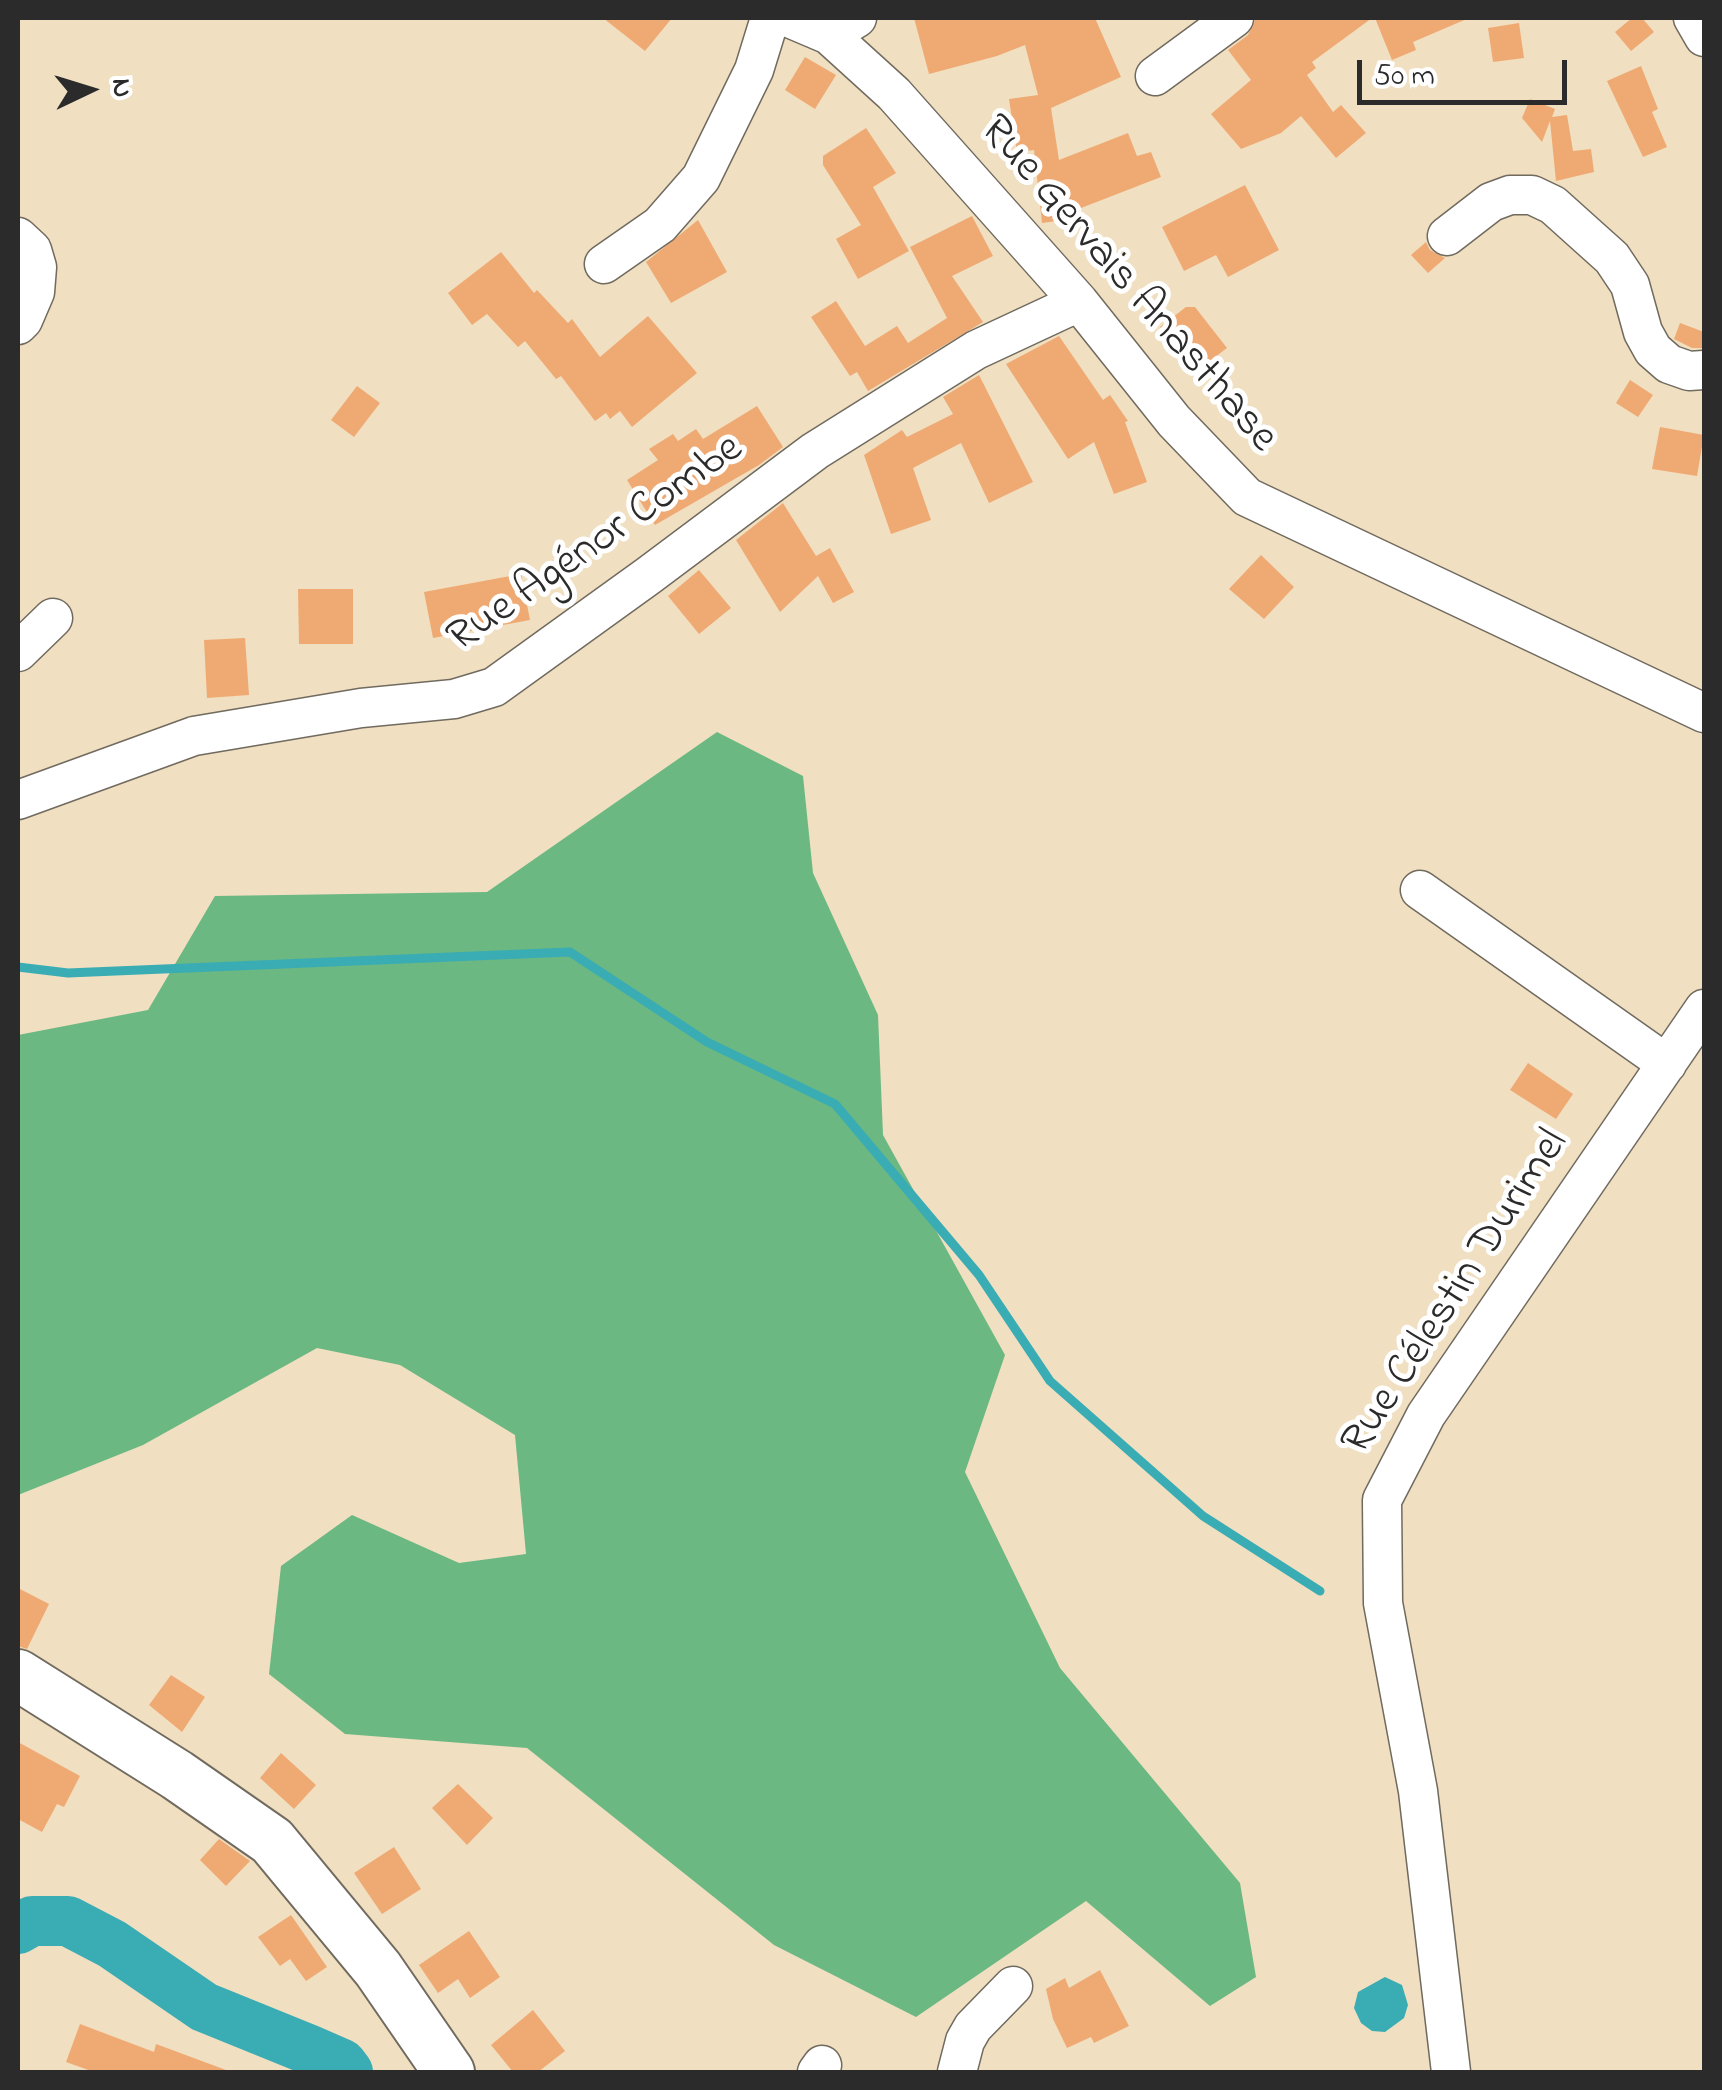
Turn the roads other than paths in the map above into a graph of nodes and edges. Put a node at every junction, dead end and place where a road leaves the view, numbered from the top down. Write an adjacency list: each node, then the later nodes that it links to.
1 (770, 18): 10 (street)
2 (790, 18): 5 (street, Rue Gervais Anasthase)
3 (1234, 18): 7 (street)
4 (1693, 18): 6 (street)
5 (843, 26): 11 (street, Rue Gervais Anasthase)
6 (1704, 37)
7 (1155, 76)
8 (1447, 236): 13 (street)
9 (18, 237): 12 (street)
10 (604, 264)
11 (1079, 302): 16 (street, Rue Gervais Anasthase); 17 (street, Rue Agénor Combe)
12 (18, 325)
13 (1704, 370)
14 (53, 618): 15 (street)
15 (18, 652)
16 (1704, 713)
17 (18, 800)
18 (1420, 890): 20 (street)
19 (1704, 1009): 20 (street, Rue Célestin Durimel)
20 (1667, 1064): 25 (street, Rue Célestin Durimel)
21 (18, 1674): 23 (main road)
22 (1013, 1986): 24 (street)
23 (449, 2072)
24 (956, 2072)
25 (1452, 2072)

